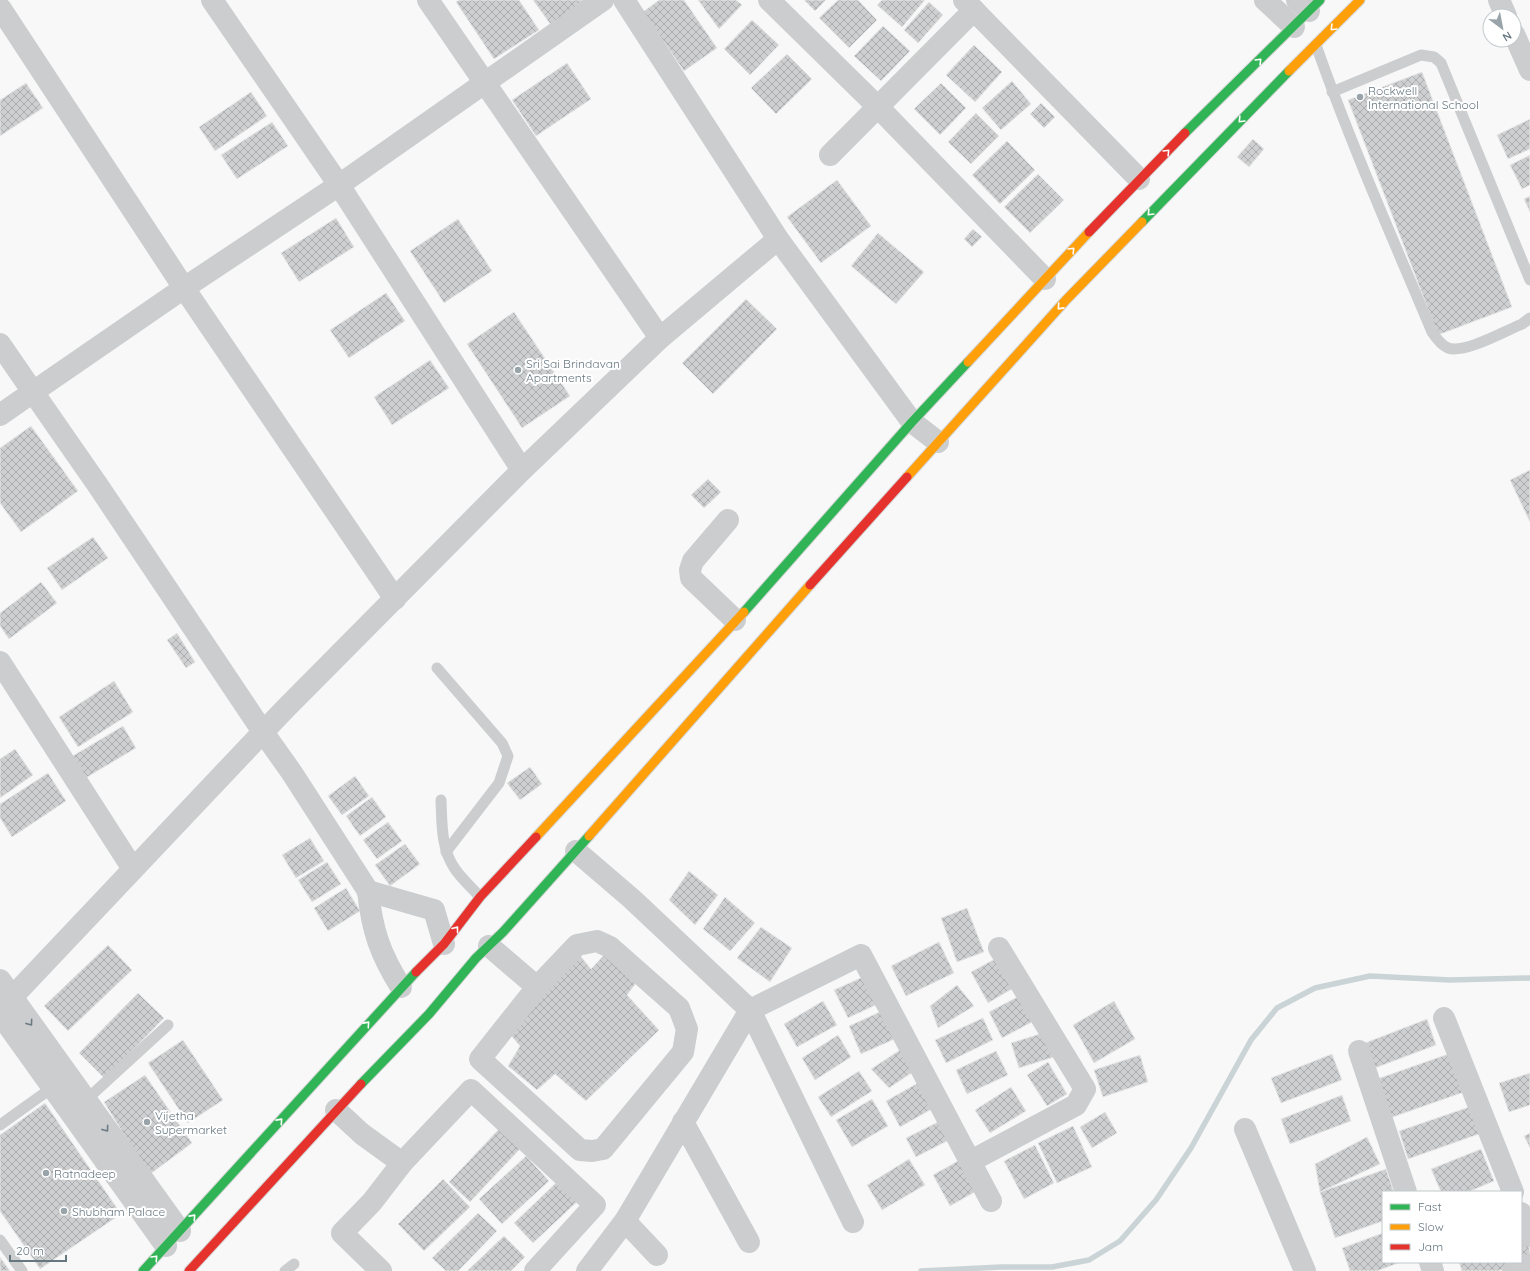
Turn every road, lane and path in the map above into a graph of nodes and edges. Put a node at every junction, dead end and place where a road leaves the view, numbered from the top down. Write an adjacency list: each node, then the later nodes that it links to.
1 (212, 0): 20 (street)
2 (428, 0): 15 (street)
3 (603, 0): 15 (street)
4 (624, 0): 21 (street)
5 (769, 0): 17 (street)
6 (1265, 0): 11 (street)
7 (1360, 0): 12 (main road, one-way to 12)
8 (1309, 4): 11 (main road)
9 (969, 5): 17 (street); 19 (street)
10 (5, 6): 24 (street)
11 (1294, 27): 19 (main road, one-way to 11)
12 (1316, 45): 16 (lane); 31 (main road, one-way to 31)
13 (1520, 48): 14 (street)
14 (1530, 70)
15 (485, 82): 20 (street); 26 (street)
16 (1332, 92): 23 (lane); 25 (lane)
17 (878, 107): 18 (street); 22 (street)
18 (830, 155)
19 (1139, 180): 22 (main road, one-way to 19)
20 (339, 185): 24 (street); 32 (street)
21 (778, 239): 26 (street); 30 (street)
22 (1045, 279): 30 (main road)
23 (1530, 280)
24 (184, 288): 28 (street); 34 (street)
25 (1530, 318)
26 (660, 338): 32 (street)
27 (0, 344): 28 (street)
28 (32, 392): 29 (street); 40 (street)
29 (0, 415)
30 (912, 422): 31 (street); 35 (main road)
31 (938, 442): 42 (main road)
32 (522, 470): 34 (street)
33 (728, 520): 35 (street)
34 (395, 599): 40 (street)
35 (735, 620): 36 (main road)
36 (714, 644): 37 (main road); 46 (main road)
37 (724, 652)
38 (0, 662): 44 (street)
39 (437, 668): 43 (lane)
40 (263, 732): 44 (street); 45 (street)
41 (441, 800): 43 (lane)
42 (576, 851): 48 (main road); 53 (street)
43 (446, 852): 46 (lane)
44 (133, 869): 52 (street)
45 (368, 891): 47 (street); 50 (street)
46 (480, 898): 47 (main road, one-way to 46)
47 (444, 944): 50 (main road)
48 (489, 946): 51 (street); 59 (main road)
49 (1000, 948): 63 (street)
50 (401, 987): 73 (main road, one-way to 50)
51 (537, 987): 51 (street)
52 (3, 1000): 57 (street); 58 (street, one-way to 58)
53 (750, 1010): 60 (street); 63 (street); 71 (street)
54 (1444, 1018): 67 (street)
55 (168, 1025): 58 (lane)
56 (1358, 1051): 66 (street)
57 (53, 1087): 61 (lane); 65 (street)
58 (86, 1100): 65 (street, one-way to 65)
59 (336, 1110): 64 (street); 81 (main road)
60 (683, 1122): 70 (street); 75 (street)
61 (0, 1125)
62 (1245, 1129): 86 (street)
63 (971, 1162): 68 (street)
64 (402, 1163): 83 (street); 84 (street)
65 (133, 1183): 73 (street)
66 (1406, 1191)
67 (1513, 1191)
68 (991, 1201)
69 (1522, 1216): 72 (street)
70 (625, 1221): 76 (street); 85 (street)
71 (853, 1222)
72 (1530, 1236)
73 (173, 1238): 80 (main road, one-way to 73)
74 (0, 1240): 79 (lane)
75 (749, 1242)
76 (657, 1254)
77 (294, 1264): 82 (lane)
78 (1530, 1265): 87 (street)
79 (22, 1271)
80 (143, 1271)
81 (189, 1271)
82 (285, 1271)
83 (381, 1271)
84 (535, 1271)
85 (587, 1271)
86 (1305, 1271)
87 (1513, 1271)

